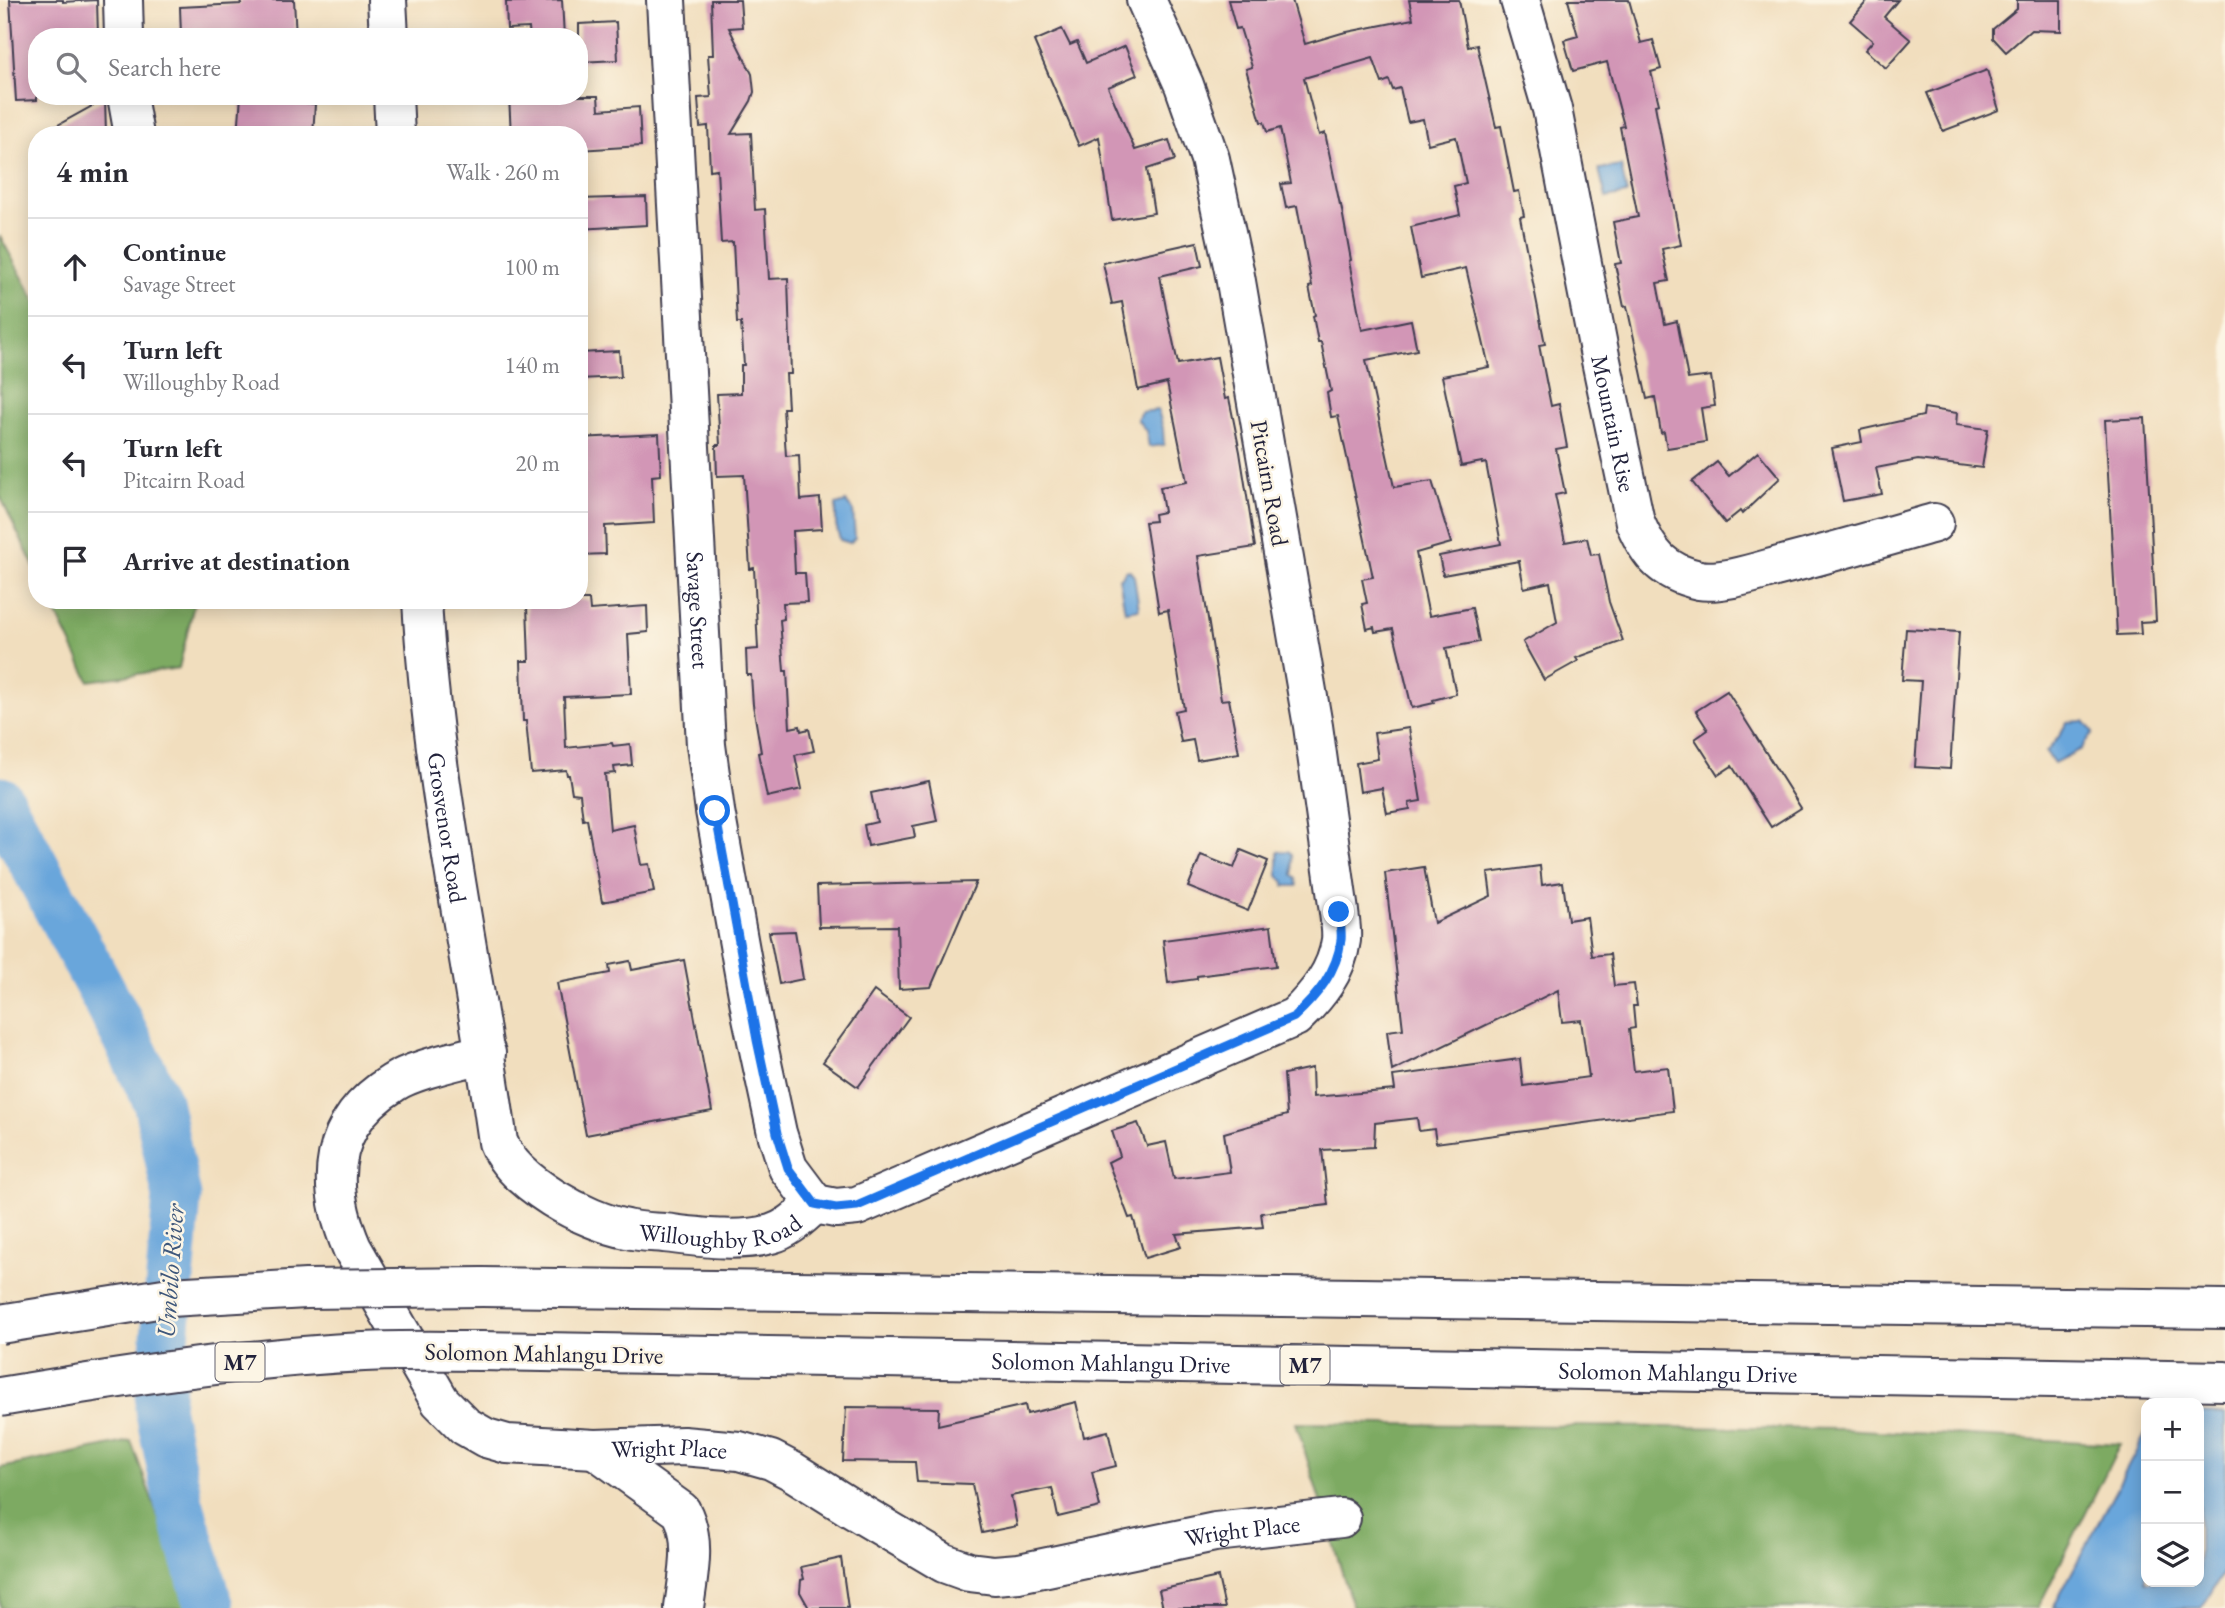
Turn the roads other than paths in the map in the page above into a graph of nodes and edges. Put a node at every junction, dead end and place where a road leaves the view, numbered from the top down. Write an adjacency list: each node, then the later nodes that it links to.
1 (123, 0): 6 (main road)
2 (387, 0): 7 (main road)
3 (666, 0): 16 (main road, Savage Street)
4 (1146, 0): 14 (main road, Pitcairn Road)
5 (1520, 0): 12 (main road, Mountain Rise)
6 (124, 28)
7 (389, 28)
8 (129, 105): 10 (main road)
9 (393, 105): 11 (main road)
10 (132, 126)
11 (395, 126)
12 (1934, 523)
13 (423, 609): 15 (main road, Grosvenor Road)
14 (1329, 976): 16 (main road, Willoughby Road)
15 (486, 1054): 16 (main road, Willoughby Road); 21 (main road, Wright Place)
16 (815, 1204)
17 (2213, 1309): 18 (main road, bridge)
18 (0, 1324)
19 (2225, 1381): 20 (main road, Solomon Mahlangu Drive / M7, bridge)
20 (0, 1397)
21 (595, 1449): 22 (main road, Wright Place); 23 (main road)
22 (1341, 1518)
23 (684, 1608)

